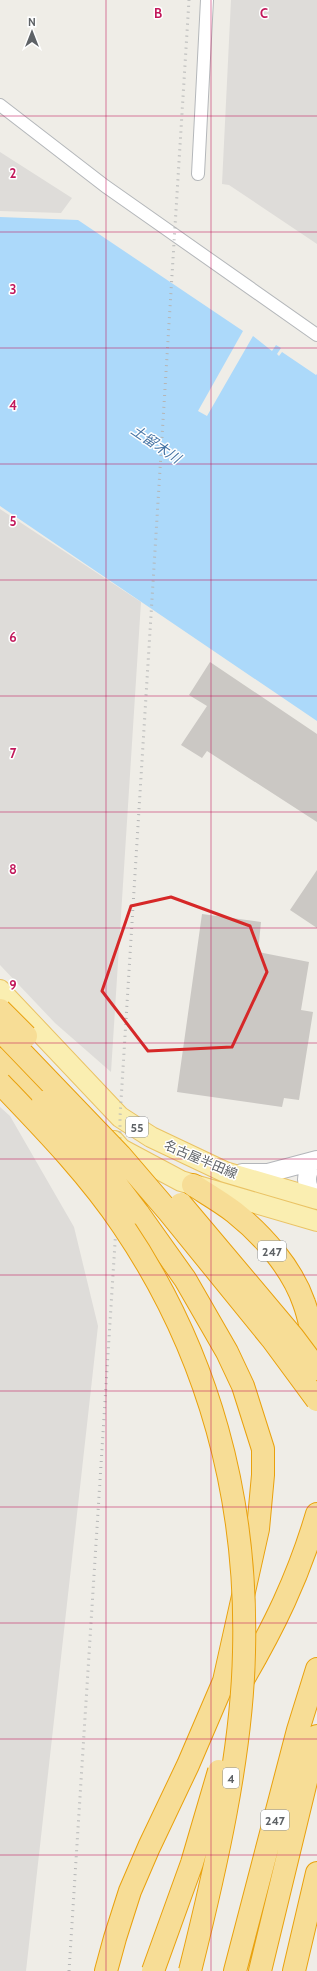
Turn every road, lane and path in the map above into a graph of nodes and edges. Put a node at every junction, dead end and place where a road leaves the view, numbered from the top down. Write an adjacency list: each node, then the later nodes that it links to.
1 (208, 0): 3 (street)
2 (0, 105): 4 (street)
3 (198, 174)
4 (317, 335)
5 (0, 990): 12 (main road, 名古屋半田線 / 55)
6 (0, 1010): 17 (highway, bridge)
7 (0, 1021): 13 (main road, 名古屋半田線 / 55)
8 (0, 1030): 18 (highway, bridge)
9 (0, 1059): 23 (highway, bridge)
10 (0, 1083): 20 (highway, bridge)
11 (316, 1160): 12 (street); 14 (street)
12 (225, 1172): 14 (main road, 名古屋半田線 / 55)
13 (193, 1185): 15 (main road, 名古屋半田線 / 55); 16 (highway, 247)
14 (316, 1198)
15 (317, 1221)
16 (317, 1362)
17 (317, 1369)
18 (317, 1400)
19 (317, 1514): 23 (highway)
20 (242, 1581): 26 (highway, bridge); 27 (highway, 4, bridge)
21 (317, 1669): 28 (highway, 247)
22 (317, 1736): 29 (highway, 247)
23 (188, 1765): 25 (highway)
24 (317, 1873): 30 (highway)
25 (106, 1971)
26 (153, 1971)
27 (190, 1971)
28 (236, 1971)
29 (260, 1971)
30 (294, 1971)

